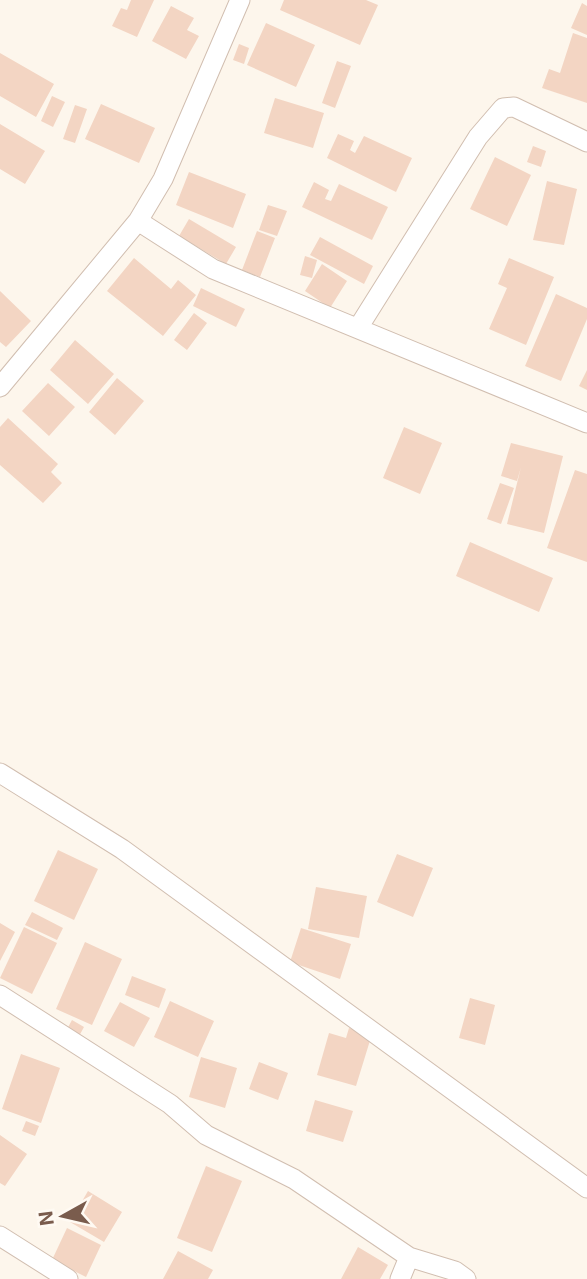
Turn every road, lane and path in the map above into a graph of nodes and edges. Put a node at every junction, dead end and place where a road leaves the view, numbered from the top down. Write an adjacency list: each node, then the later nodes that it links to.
1 (240, 0): 3 (street)
2 (587, 142): 4 (street)
3 (138, 221): 4 (street); 5 (street)
4 (358, 328): 6 (street)
5 (0, 387)
6 (587, 423)
7 (0, 773): 9 (street)
8 (0, 995): 11 (street)
9 (587, 1188)
10 (0, 1236): 12 (street)
11 (409, 1256): 13 (street); 14 (street)
12 (68, 1279)
13 (401, 1279)
14 (466, 1279)

